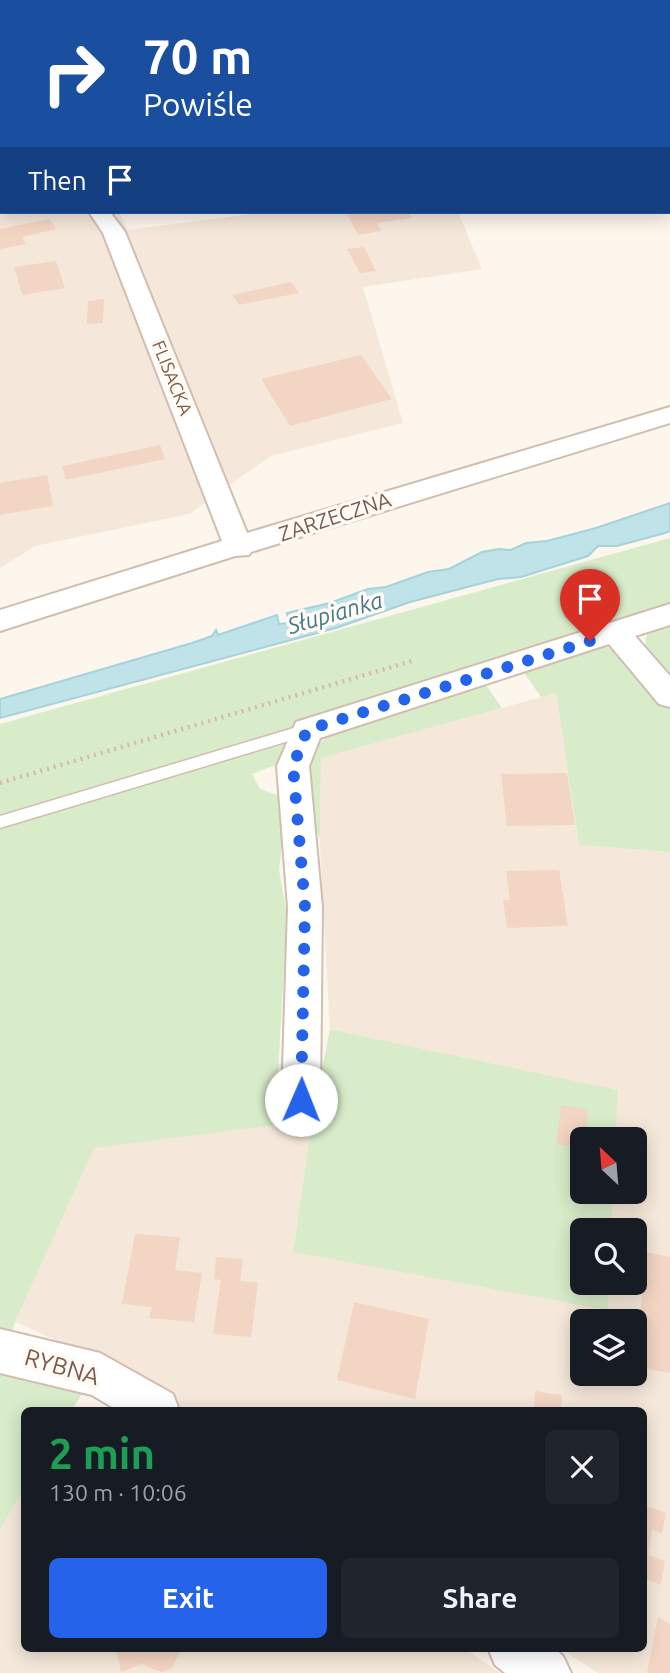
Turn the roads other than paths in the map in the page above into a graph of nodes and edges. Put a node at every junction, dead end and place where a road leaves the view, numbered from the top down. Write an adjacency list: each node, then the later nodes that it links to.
1 (100, 214): 3 (street, FLISACKA)
2 (670, 415): 3 (street, ZARZECZNA)
3 (239, 548): 5 (street, ZARZECZNA)
4 (670, 614): 6 (street)
5 (0, 621)
6 (616, 633): 7 (street); 8 (street)
7 (670, 696)
8 (307, 730): 9 (lane); 10 (street)
9 (0, 822)
10 (301, 1100)
11 (0, 1350): 12 (street, RYBNA)
12 (152, 1407)
13 (517, 1652): 14 (street)
14 (546, 1673)

